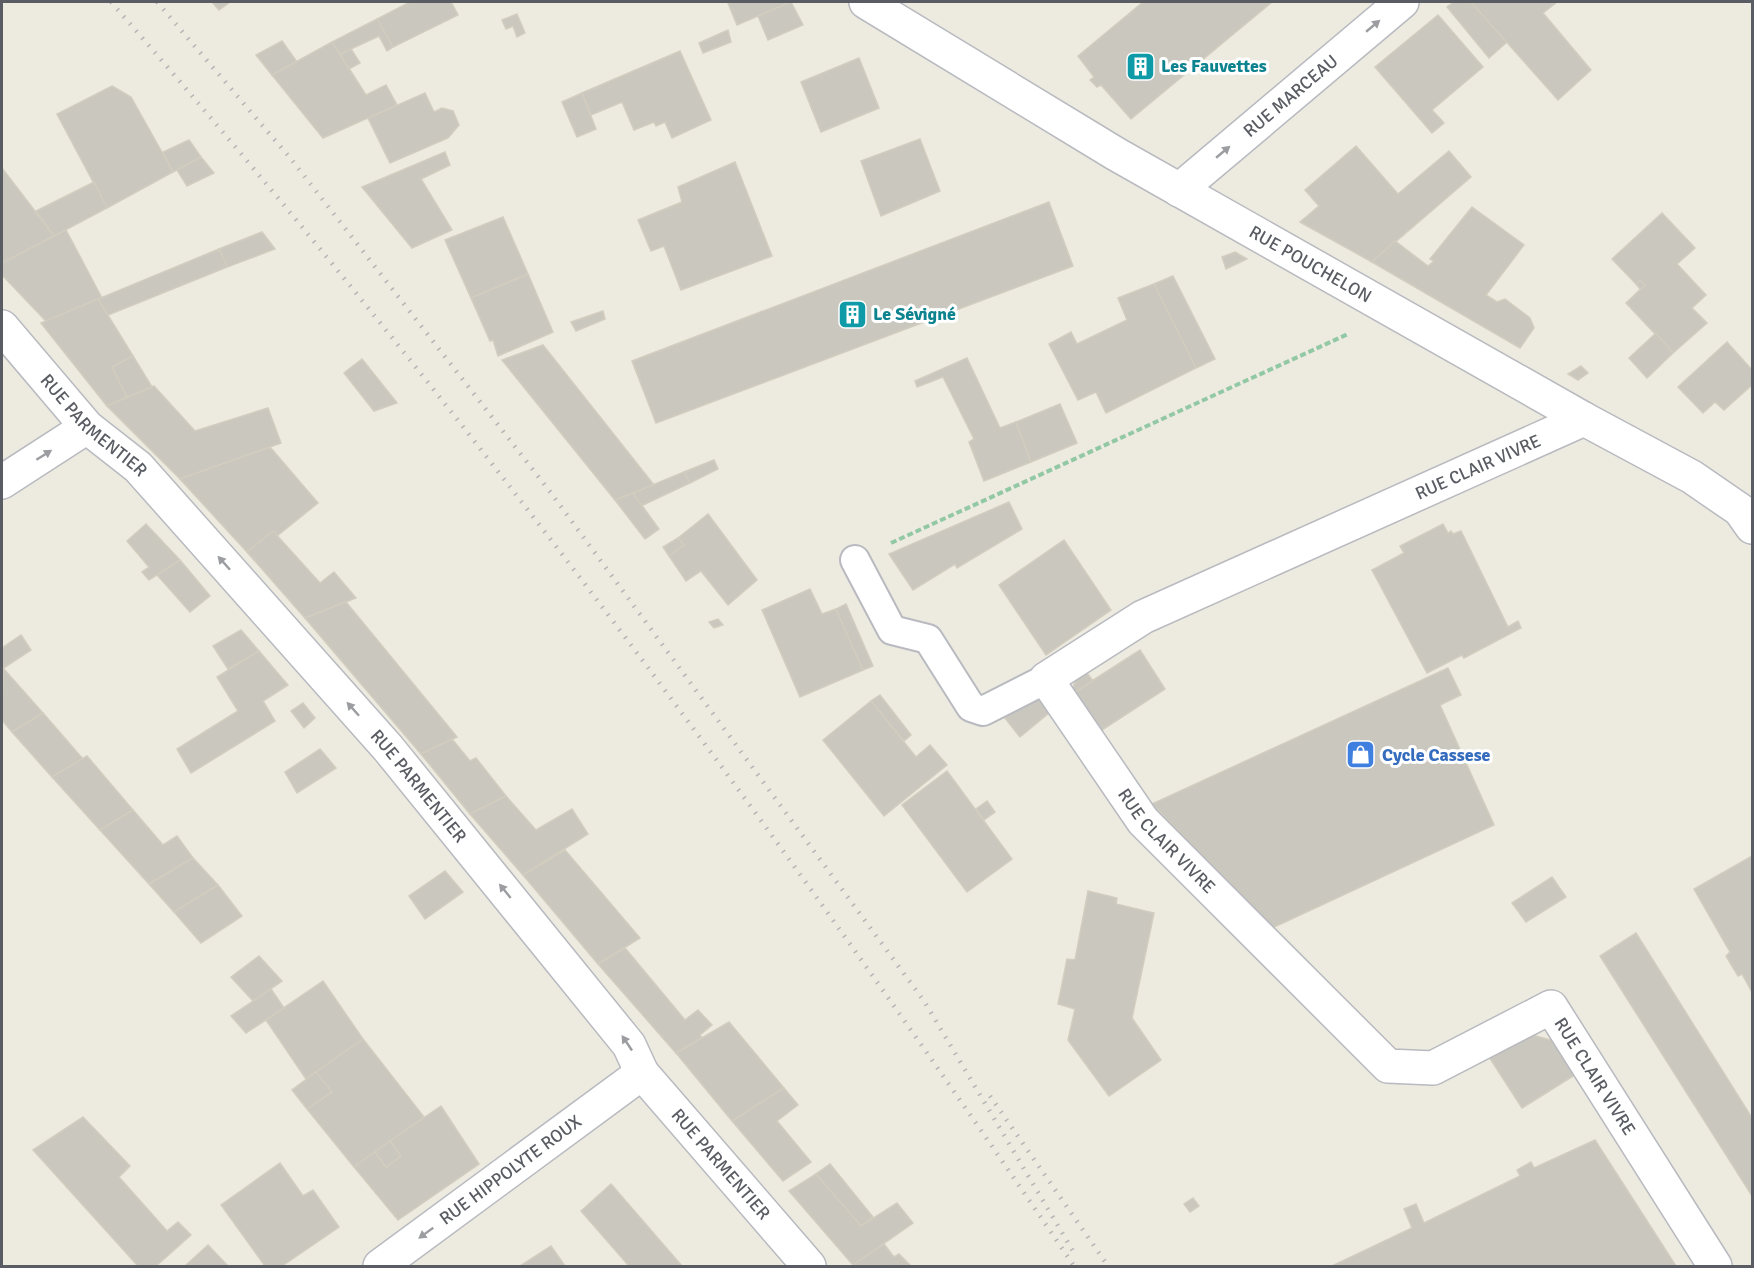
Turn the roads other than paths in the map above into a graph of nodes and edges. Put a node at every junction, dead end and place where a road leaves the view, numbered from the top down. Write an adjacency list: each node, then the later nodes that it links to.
1 (866, 2): 3 (street, RUE POUCHELON)
2 (1402, 2): 3 (street, RUE MARCEAU, one-way to 2)
3 (1179, 189): 5 (street, RUE POUCHELON)
4 (2, 327): 6 (street, RUE PARMENTIER)
5 (1584, 419): 8 (street, RUE POUCHELON); 10 (street, RUE CLAIR VIVRE)
6 (87, 427): 7 (street, one-way to 6); 11 (street, RUE PARMENTIER, one-way to 6)
7 (2, 482)
8 (1752, 527)
9 (855, 560): 10 (street)
10 (1046, 679): 14 (street, RUE CLAIR VIVRE)
11 (642, 1073): 12 (street, RUE HIPPOLYTE ROUX, one-way to 12); 13 (street, RUE PARMENTIER)
12 (380, 1266)
13 (809, 1266)
14 (1715, 1266)

